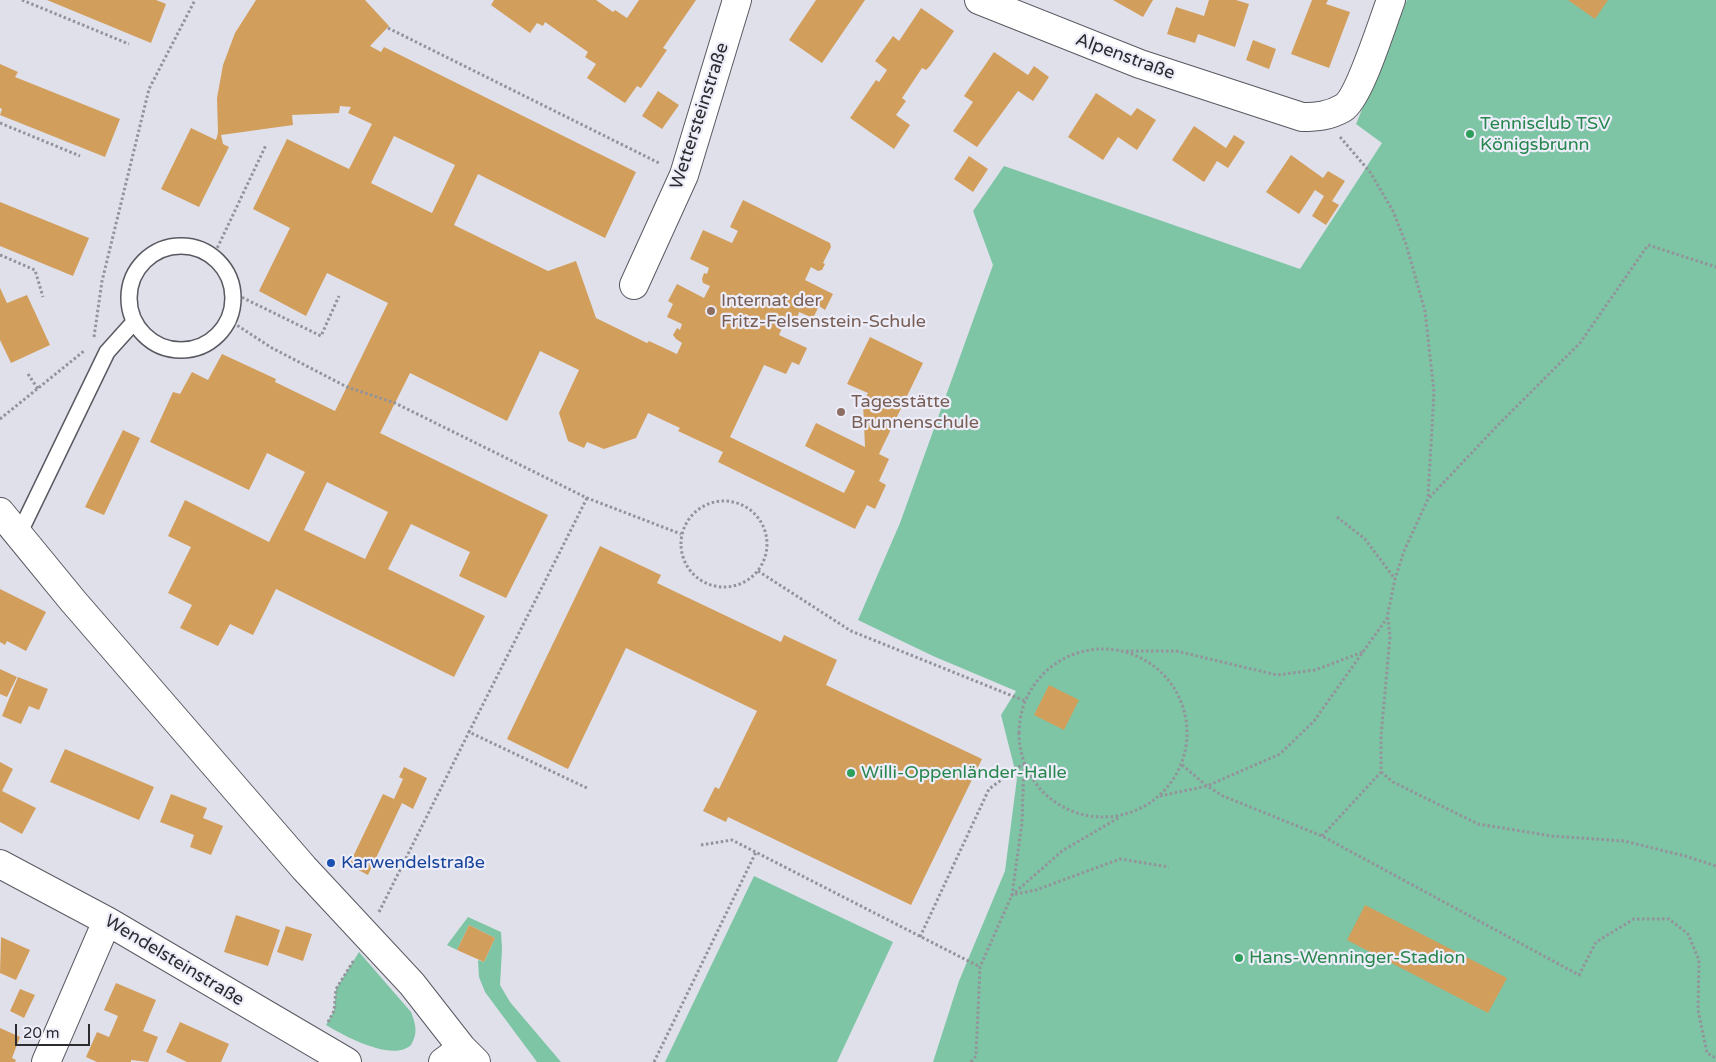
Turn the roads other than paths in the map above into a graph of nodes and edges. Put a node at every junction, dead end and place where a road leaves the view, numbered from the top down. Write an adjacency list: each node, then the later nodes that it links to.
1 (737, 0): 4 (street, Wettersteinstraße)
2 (979, 0): 3 (street, Alpenstraße)
3 (1391, 0)
4 (634, 285)
5 (134, 322): 5 (lane); 7 (lane)
6 (0, 512): 7 (street)
7 (18, 536): 10 (street)
8 (0, 864): 9 (street, Wendelsteinstraße)
9 (108, 921): 11 (street); 12 (street, Wendelsteinstraße)
10 (460, 1057)
11 (46, 1062)
12 (347, 1062)

